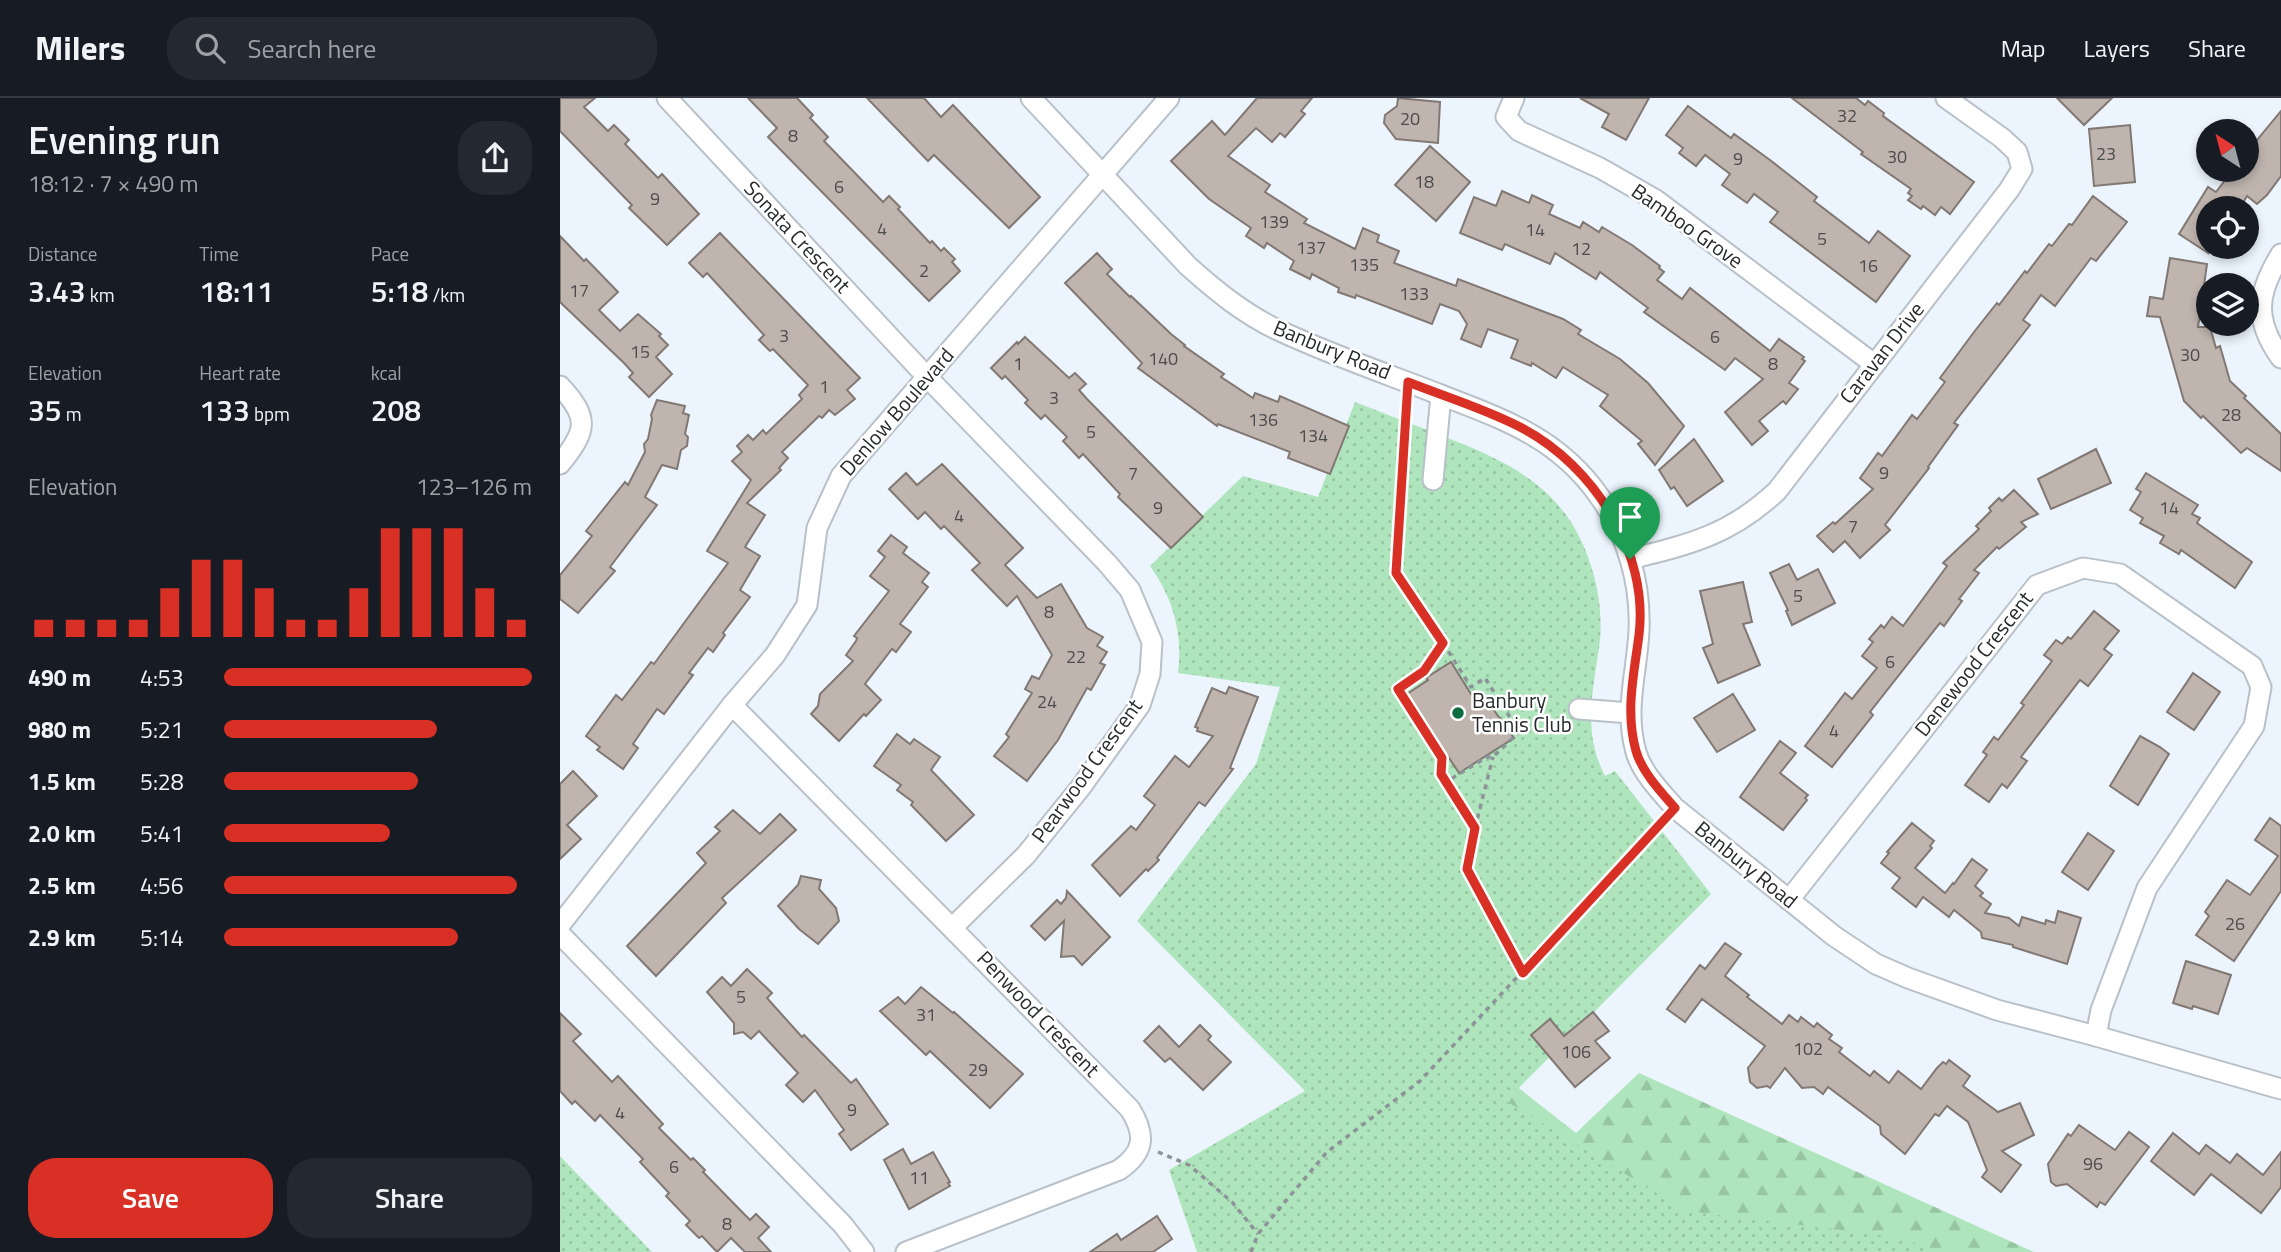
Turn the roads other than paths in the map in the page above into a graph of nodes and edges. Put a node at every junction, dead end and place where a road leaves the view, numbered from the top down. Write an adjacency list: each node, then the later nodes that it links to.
1 (667, 98): 10 (street, Sonata Crescent)
2 (1031, 98): 6 (street, Banbury Road)
3 (1169, 98): 6 (street, Denlow Boulevard)
4 (1514, 98): 9 (street, Bamboo Grove)
5 (1946, 98): 9 (street, Caravan Drive)
6 (1101, 174): 10 (street, Denlow Boulevard); 12 (street, Banbury Road)
7 (2281, 254): 8 (street)
8 (2281, 358)
9 (1874, 363): 15 (street, Caravan Drive)
10 (927, 377): 16 (street, Denlow Boulevard); 21 (street, Pearwood Crescent)
11 (560, 386): 13 (street)
12 (1441, 395): 14 (street); 15 (street, Banbury Road)
13 (560, 464)
14 (1433, 480)
15 (1630, 559): 18 (street, Banbury Road)
16 (732, 705): 20 (street, Denlow Boulevard); 21 (street, Penwood Crescent)
17 (1580, 709): 18 (street)
18 (1630, 713): 19 (street, Banbury Road)
19 (1789, 900): 23 (street, Banbury Road); 23 (street, Denewood Crescent)
20 (560, 925)
21 (953, 927): 26 (street, Penwood Crescent)
22 (560, 934): 25 (street)
23 (2096, 1036): 24 (street, Banbury Road)
24 (2281, 1089)
25 (864, 1252)
26 (906, 1252)

